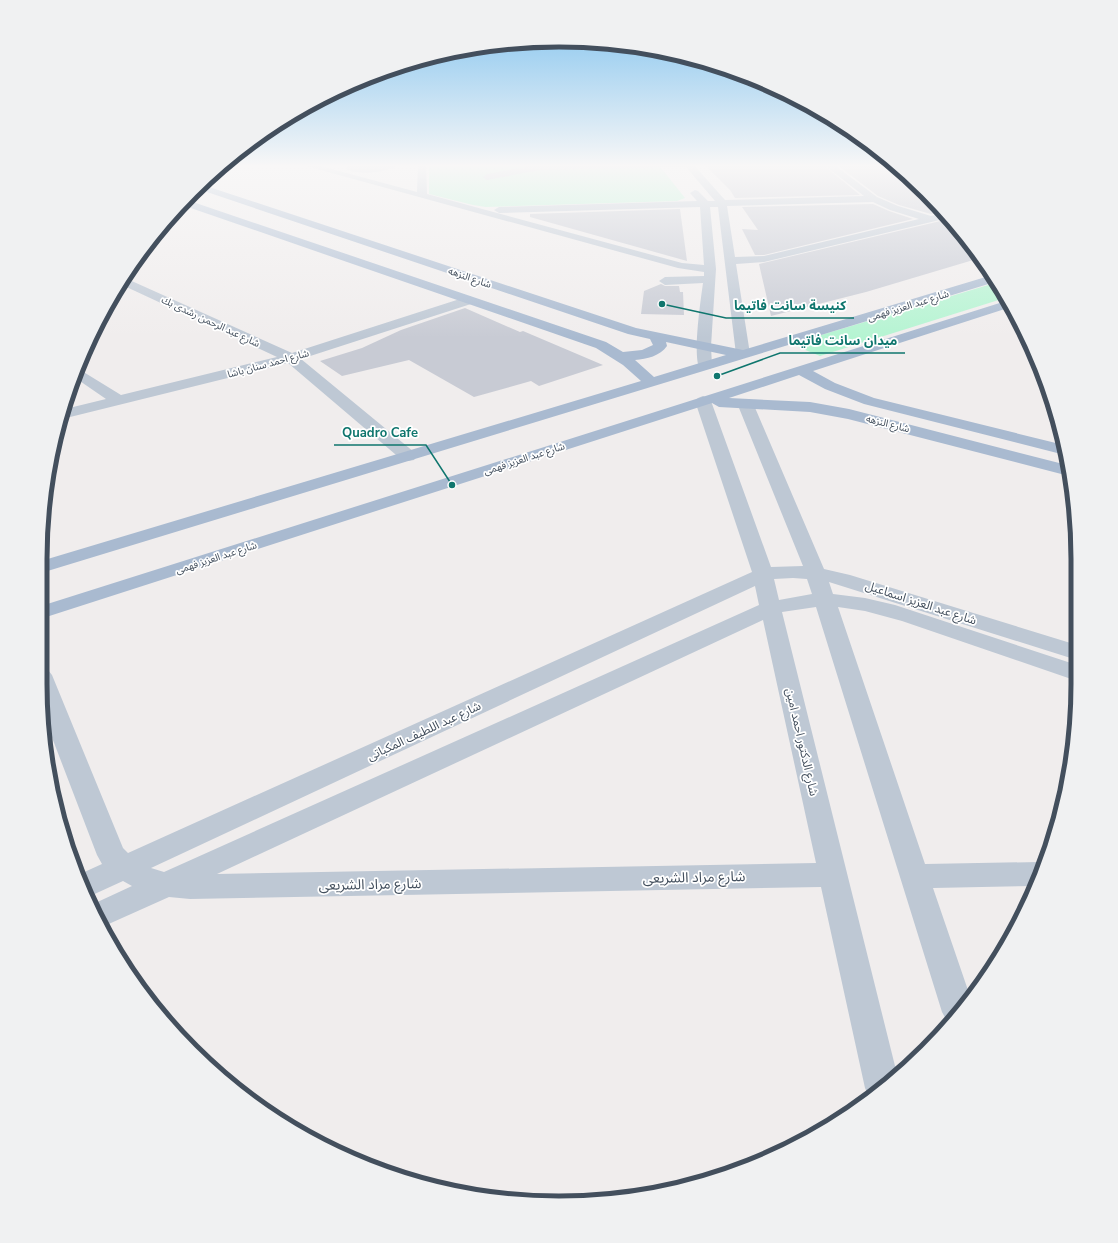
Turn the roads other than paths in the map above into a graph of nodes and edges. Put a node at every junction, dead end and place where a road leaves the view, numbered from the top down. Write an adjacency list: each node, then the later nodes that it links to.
1 (244, 222): 12 (main road, شارع النزهه)
2 (305, 222): 14 (main road, شارع النزهه)
3 (520, 222): 8 (street)
4 (706, 222): 8 (street)
5 (725, 222): 7 (street)
6 (918, 222): 7 (street)
7 (731, 261): 16 (street)
8 (710, 274): 10 (street); 15 (street)
9 (988, 280): 16 (main road, شارع عبد العزيز فهمى)
10 (665, 281)
11 (128, 283): 18 (street, شارع عبد الرحمن رشدى بك)
12 (470, 300): 17 (main road, شارع النزهه); 18 (street, شارع احمد سنان باشا)
13 (1003, 305): 20 (main road, شارع عبد العزيز فهمى)
14 (656, 337): 15 (main road, شارع النزهه); 17 (main road)
15 (704, 346): 16 (main road, شارع النزهه); 19 (street)
16 (742, 354): 19 (main road, شارع عبد العزيز فهمى)
17 (622, 356): 22 (main road, شارع النزهه)
18 (291, 358): 24 (street, شارع احمد سنان باشا); 30 (street, شارع عبد الرحمن رشدى بك)
19 (705, 366): 22 (main road, شارع عبد العزيز فهمى)
20 (800, 370): 23 (main road, شارع النزهه); 25 (main road, شارع عبد العزيز فهمى)
21 (81, 375): 24 (street)
22 (652, 383): 30 (main road, شارع عبد العزيز فهمى)
23 (830, 386): 27 (main road); 29 (main road, شارع النزهه)
24 (120, 401): 28 (street, شارع احمد سنان باشا)
25 (703, 401): 26 (main road, شارع النزهه); 34 (street, شارع الدكتور احمد امين); 37 (main road, شارع عبد العزيز فهمى)
26 (745, 403): 27 (main road, شارع النزهه); 33 (street)
27 (810, 407): 31 (main road, شارع النزهه)
28 (68, 413)
29 (1059, 448)
30 (408, 456): 32 (main road, شارع عبد العزيز فهمى)
31 (1063, 470)
32 (47, 565)
33 (816, 572): 34 (street, شارع عبد العزيز اسماعيل); 35 (street); 38 (street, شارع عبد العزيز اسماعيل)
34 (763, 575): 36 (street, شارع الدكتور احمد امين); 41 (street, شارع عبد اللطيف المكباتى)
35 (825, 599): 36 (street, شارع عبد العزيز اسماعيل); 39 (street, شارع عبد العزيز اسماعيل); 44 (street)
36 (771, 608): 43 (street, شارع الدكتور احمد امين); 46 (street)
37 (47, 611)
38 (1071, 651)
39 (1071, 671)
40 (47, 694): 41 (street, شارع مراد الشريعى)
41 (124, 869): 45 (street, شارع عبد اللطيف المكباتى); 46 (street, شارع مراد الشريعى)
42 (1034, 874): 44 (street)
43 (833, 875): 46 (street, شارع مراد الشريعى); 49 (street, شارع الدكتور احمد امين)
44 (914, 876): 48 (street)
45 (88, 884)
46 (165, 885): 47 (street)
47 (102, 913)
48 (957, 1006)
49 (881, 1082)

